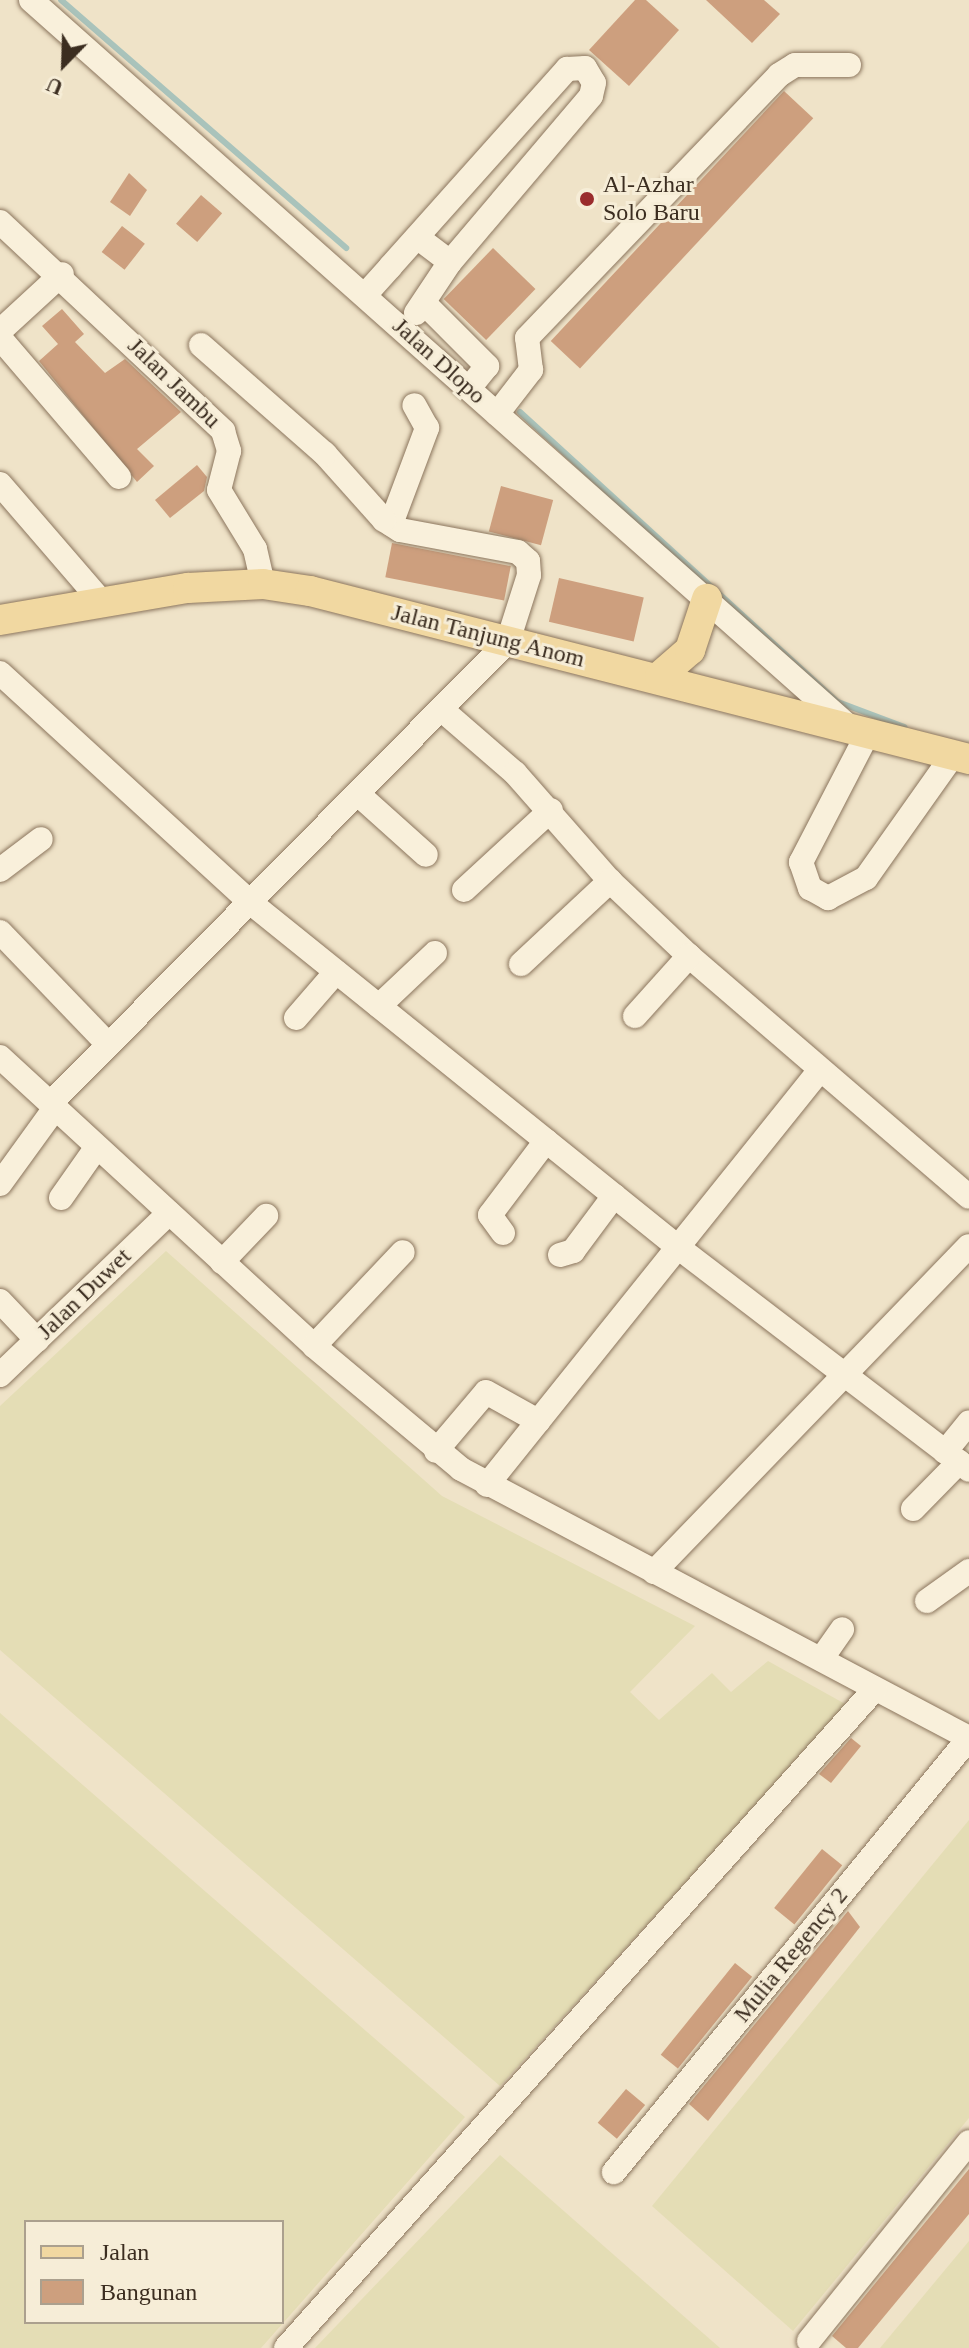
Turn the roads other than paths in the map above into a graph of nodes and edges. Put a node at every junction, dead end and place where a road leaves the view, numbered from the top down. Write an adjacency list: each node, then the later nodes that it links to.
1 (31, 0): 7 (street, Jalan Dlopo)
2 (849, 65): 15 (street)
3 (0, 222): 6 (street, Jalan Jambu)
4 (417, 237): 5 (street); 5 (street); 7 (street)
5 (450, 262): 8 (street)
6 (62, 274): 10 (street); 19 (street, Jalan Jambu)
7 (365, 295): 9 (street, Jalan Dlopo)
8 (425, 304): 9 (street); 13 (street)
9 (402, 328): 13 (street, Jalan Dlopo)
10 (0, 331)
11 (0, 338): 16 (street)
12 (201, 345): 18 (street)
13 (477, 379): 15 (street, Jalan Dlopo)
14 (414, 405): 18 (street)
15 (497, 414): 20 (street, Jalan Dlopo)
16 (119, 477)
17 (0, 484): 21 (street)
18 (391, 524): 23 (street)
19 (263, 584): 21 (main road, Jalan Tanjung Anom); 23 (main road, Jalan Tanjung Anom)
20 (707, 599): 25 (main road); 27 (street, Jalan Dlopo)
21 (102, 602): 22 (main road, Jalan Tanjung Anom)
22 (0, 620)
23 (508, 641): 25 (main road, Jalan Tanjung Anom); 26 (street)
24 (0, 673): 36 (street)
25 (660, 676): 27 (main road, Jalan Tanjung Anom)
26 (441, 709): 29 (street); 30 (street)
27 (858, 727): 28 (main road, Jalan Tanjung Anom); 28 (street)
28 (961, 757)
29 (358, 794): 32 (street); 36 (street)
30 (551, 810): 34 (street); 35 (street)
31 (41, 839): 33 (street)
32 (426, 855)
33 (0, 870)
34 (610, 881): 39 (street); 40 (street)
35 (464, 890)
36 (251, 903): 41 (street); 45 (street)
37 (0, 932): 45 (street)
38 (435, 953): 42 (street)
39 (689, 956): 43 (street); 47 (street)
40 (521, 964)
41 (336, 972): 42 (street); 44 (street)
42 (379, 1006): 49 (street)
43 (635, 1016)
44 (296, 1018)
45 (107, 1043): 48 (street)
46 (0, 1057): 48 (street)
47 (820, 1070): 53 (street); 59 (street)
48 (53, 1105): 50 (street); 51 (street)
49 (546, 1141): 52 (street); 57 (street)
50 (96, 1148): 54 (street); 55 (street)
51 (0, 1184)
52 (614, 1196): 59 (street); 61 (street)
53 (969, 1197)
54 (61, 1198)
55 (169, 1213): 62 (street); 64 (street, Jalan Duwet)
56 (266, 1216): 62 (street)
57 (503, 1233)
58 (969, 1246): 67 (street)
59 (679, 1248): 67 (street); 68 (street)
60 (403, 1252): 65 (street)
61 (560, 1255)
62 (222, 1262): 65 (street)
63 (0, 1301): 64 (street)
64 (37, 1340): 66 (street, Jalan Duwet)
65 (314, 1346): 70 (street)
66 (0, 1375)
67 (846, 1375): 71 (street); 75 (street)
68 (538, 1421): 70 (street); 72 (street)
69 (969, 1422): 71 (street)
70 (436, 1451): 72 (street)
71 (957, 1461): 73 (street)
72 (487, 1485): 75 (street)
73 (913, 1509)
74 (969, 1571): 76 (street)
75 (654, 1572): 78 (street)
76 (927, 1601)
77 (842, 1629): 78 (street)
78 (822, 1658): 79 (street)
79 (875, 1689): 80 (street); 84 (street)
80 (969, 1738): 82 (street, Mulia Regency 2)
81 (969, 2142): 83 (street)
82 (614, 2172)
83 (809, 2341)
84 (286, 2348)

